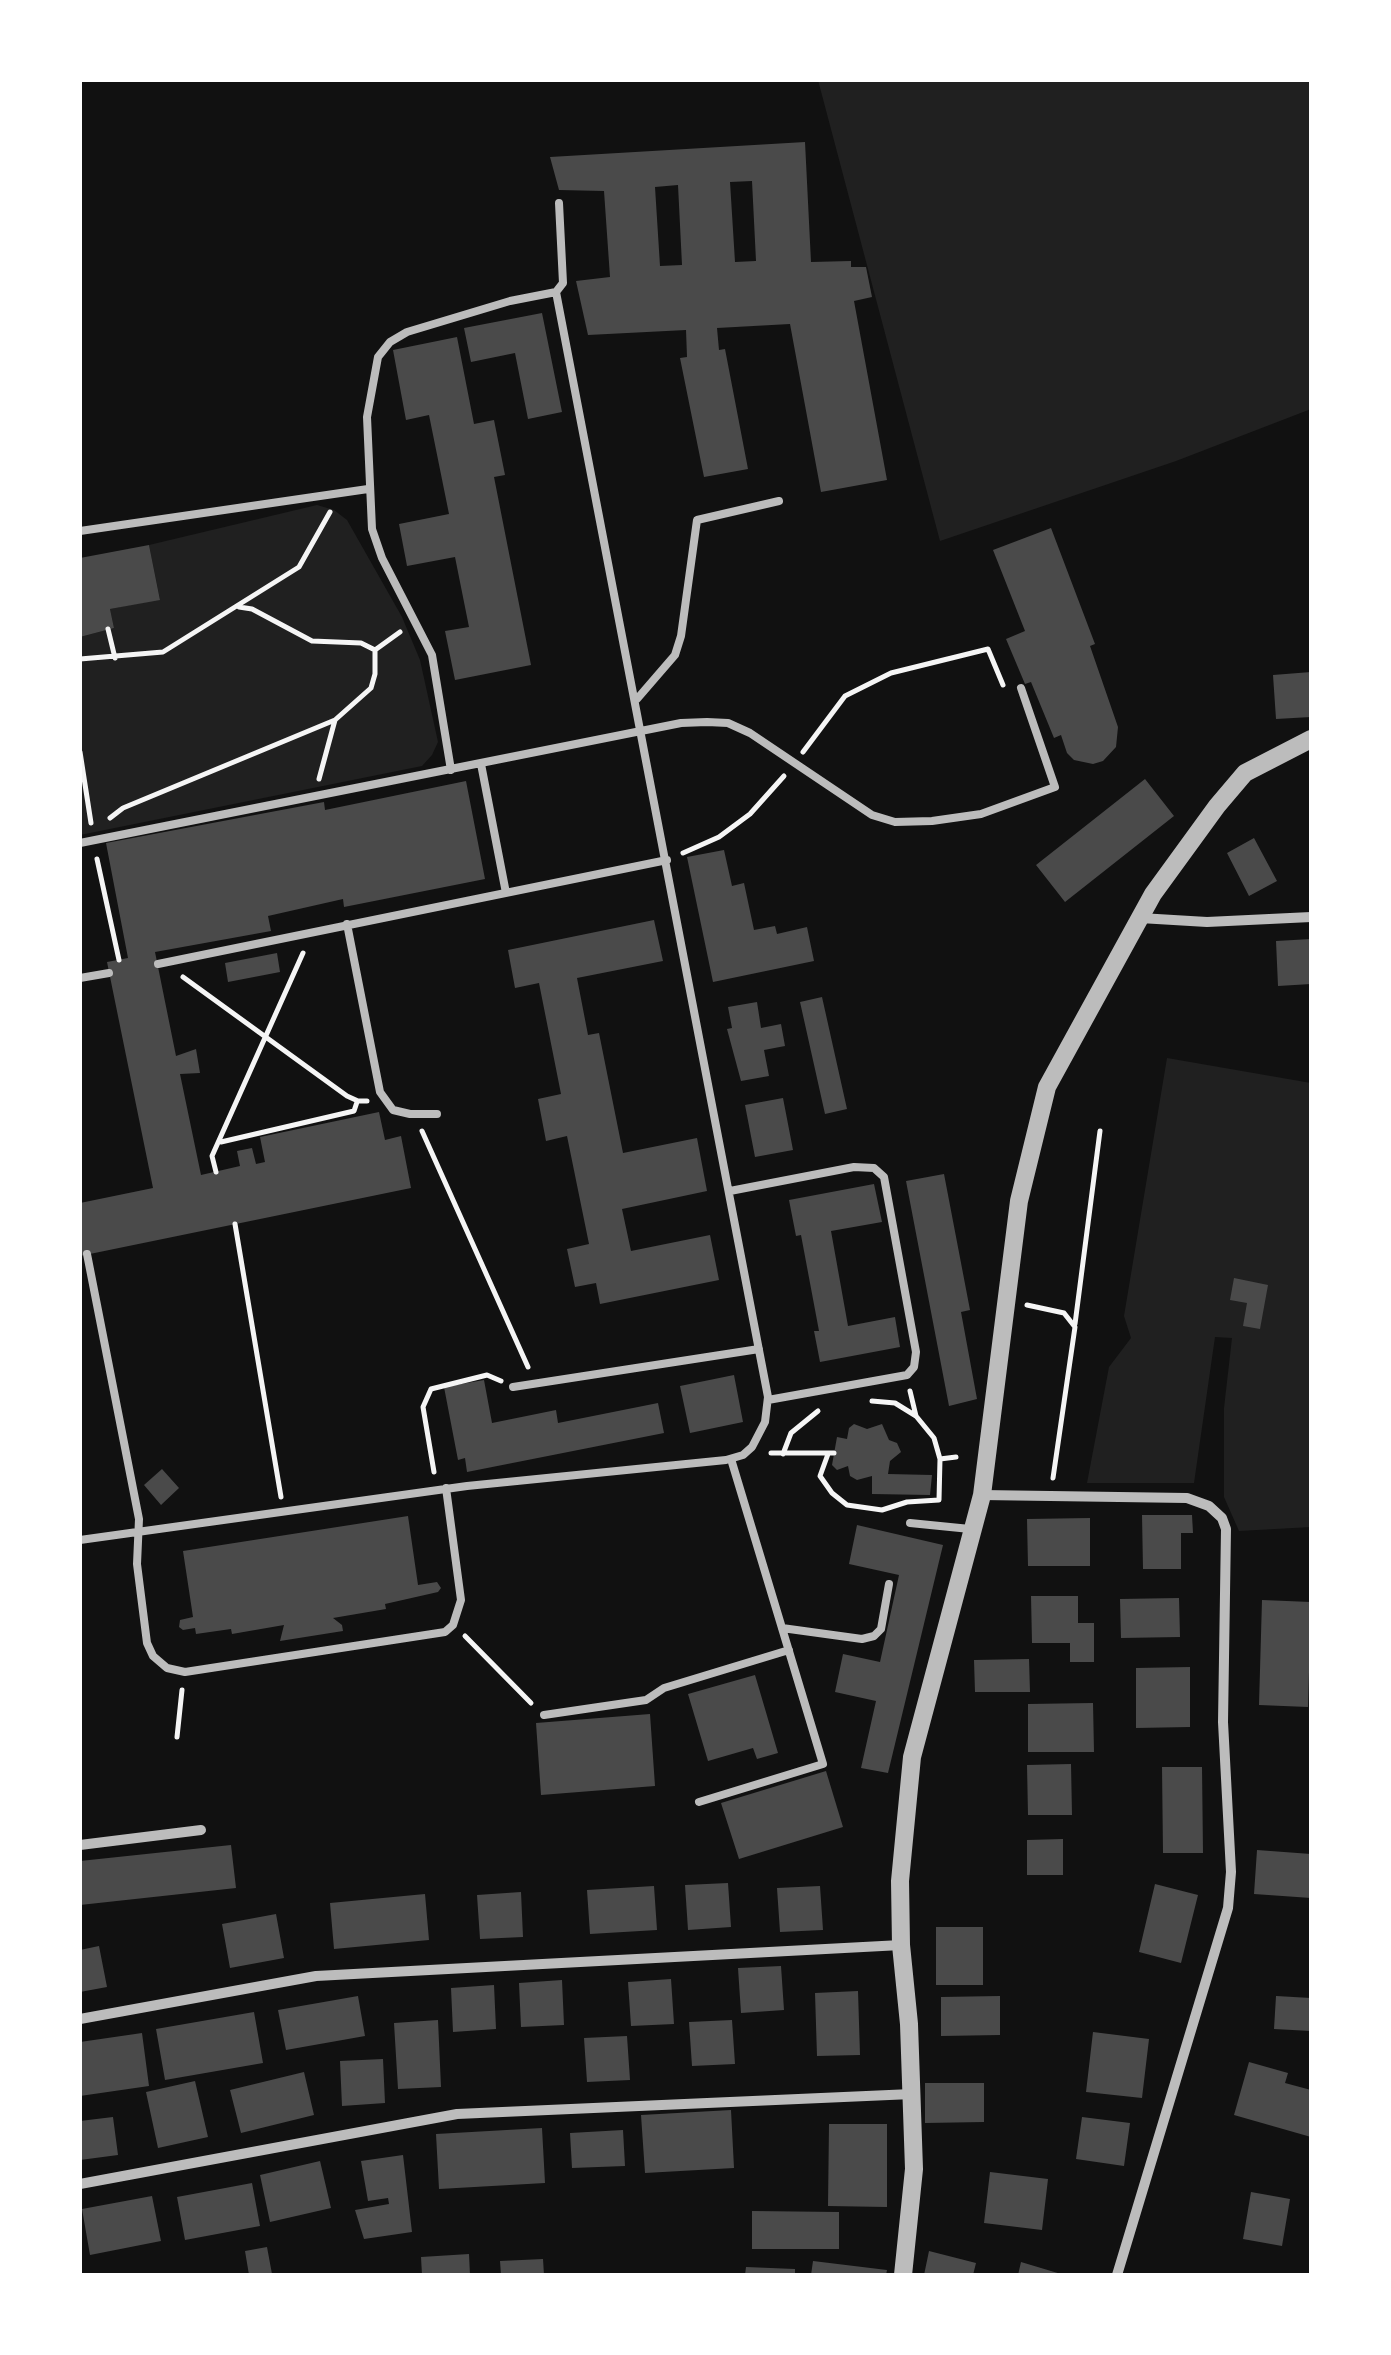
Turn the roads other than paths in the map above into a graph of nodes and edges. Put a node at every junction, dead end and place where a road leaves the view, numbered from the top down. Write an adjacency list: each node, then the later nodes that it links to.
1 (559, 203): 2 (lane)
2 (556, 292): 3 (lane); 7 (lane)
3 (368, 490): 5 (lane); 11 (lane)
4 (780, 502): 7 (lane)
5 (80, 531)
6 (1021, 688): 8 (lane)
7 (636, 699): 8 (lane)
8 (642, 731): 10 (lane); 13 (lane)
9 (1311, 739): 16 (street)
10 (481, 764): 11 (lane); 14 (lane)
11 (451, 770): 12 (lane)
12 (80, 843)
13 (667, 860): 14 (lane); 22 (lane)
14 (506, 892): 17 (lane)
15 (1311, 917): 16 (street)
16 (1140, 918): 29 (street)
17 (347, 924): 18 (lane); 21 (lane)
18 (161, 963)
19 (110, 973): 20 (lane)
20 (80, 978)
21 (436, 1114)
22 (730, 1191): 24 (lane); 26 (lane)
23 (87, 1254): 32 (lane)
24 (759, 1349): 25 (lane); 26 (lane)
25 (514, 1387)
26 (768, 1400): 27 (lane)
27 (731, 1458): 28 (lane); 35 (lane)
28 (441, 1489): 32 (lane); 32 (lane)
29 (982, 1495): 31 (street); 46 (street)
30 (910, 1522): 31 (lane)
31 (972, 1530): 41 (street)
32 (138, 1531): 33 (lane)
33 (80, 1540)
34 (889, 1584): 35 (lane)
35 (782, 1628): 36 (lane)
36 (788, 1650): 37 (lane); 38 (lane)
37 (544, 1715)
38 (699, 1802)
39 (201, 1830): 40 (street)
40 (80, 1845)
41 (900, 1945): 42 (street); 43 (street)
42 (80, 2020)
43 (912, 2094): 44 (street); 45 (street)
44 (80, 2184)
45 (903, 2275)
46 (1118, 2275)

